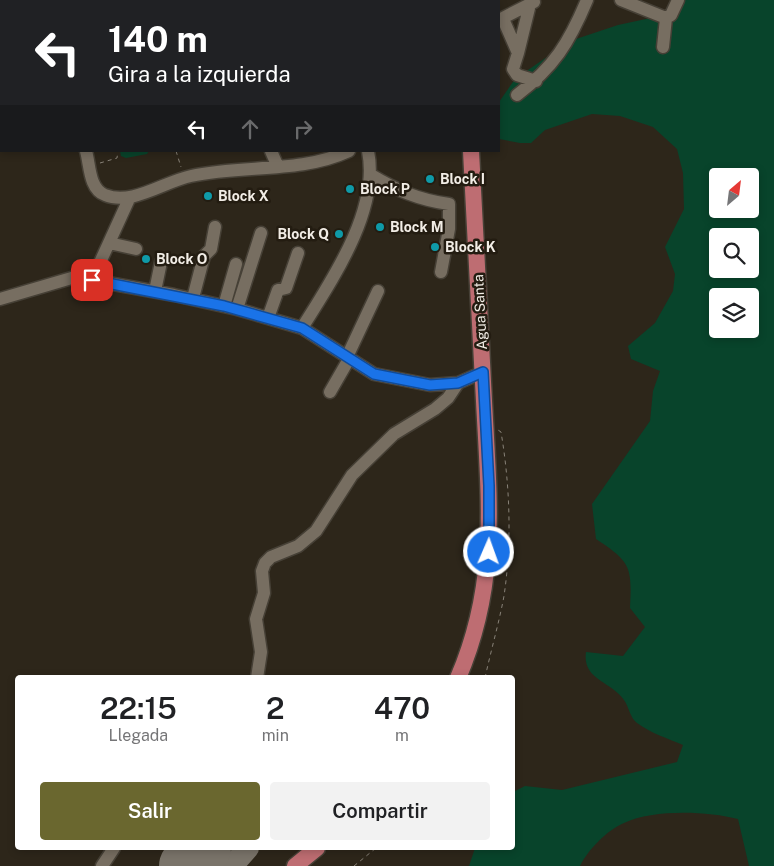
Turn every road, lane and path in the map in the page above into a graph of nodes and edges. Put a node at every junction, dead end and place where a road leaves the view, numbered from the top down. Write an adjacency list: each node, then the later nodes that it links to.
1 (587, 0): 9 (street)
2 (621, 0): 5 (street)
3 (678, 0): 5 (street)
4 (533, 2): 6 (street); 8 (street)
5 (666, 18): 7 (street)
6 (501, 19): 8 (street)
7 (663, 47)
8 (518, 53): 9 (street)
9 (536, 81): 10 (street)
10 (517, 95)
11 (86, 152): 18 (street)
12 (118, 152): 18 (path)
13 (176, 152): 21 (path)
14 (271, 152): 19 (street)
15 (346, 152): 19 (street)
16 (368, 152): 20 (street)
17 (471, 152): 41 (main road, Agua Santa)
18 (90, 166): 22 (street)
19 (278, 167): 21 (street)
20 (371, 175): 30 (street); 39 (street)
21 (185, 177): 22 (street)
22 (129, 199): 25 (street)
23 (215, 227): 34 (street)
24 (262, 233): 37 (street)
25 (109, 243): 26 (street); 31 (street)
26 (136, 249)
27 (298, 253): 38 (street)
28 (160, 262): 32 (street)
29 (236, 264): 36 (street)
30 (441, 272)
31 (92, 280): 32 (street); 35 (street)
32 (155, 291): 34 (street)
33 (378, 291): 40 (street)
34 (193, 298): 36 (street)
35 (0, 299)
36 (224, 306): 37 (street)
37 (238, 309): 38 (street)
38 (268, 318): 39 (street)
39 (302, 328): 40 (street)
40 (348, 358): 42 (street); 43 (street)
41 (483, 372): 42 (street); 44 (main road, Agua Santa)
42 (458, 383): 45 (street)
43 (330, 392)
44 (486, 421): 46 (main road, Agua Santa); 47 (path)
45 (257, 675)
46 (459, 675)
47 (486, 675)
48 (113, 850): 51 (street)
49 (315, 850): 52 (main road)
50 (374, 850): 53 (path)
51 (102, 866)
52 (295, 866)
53 (354, 866)

